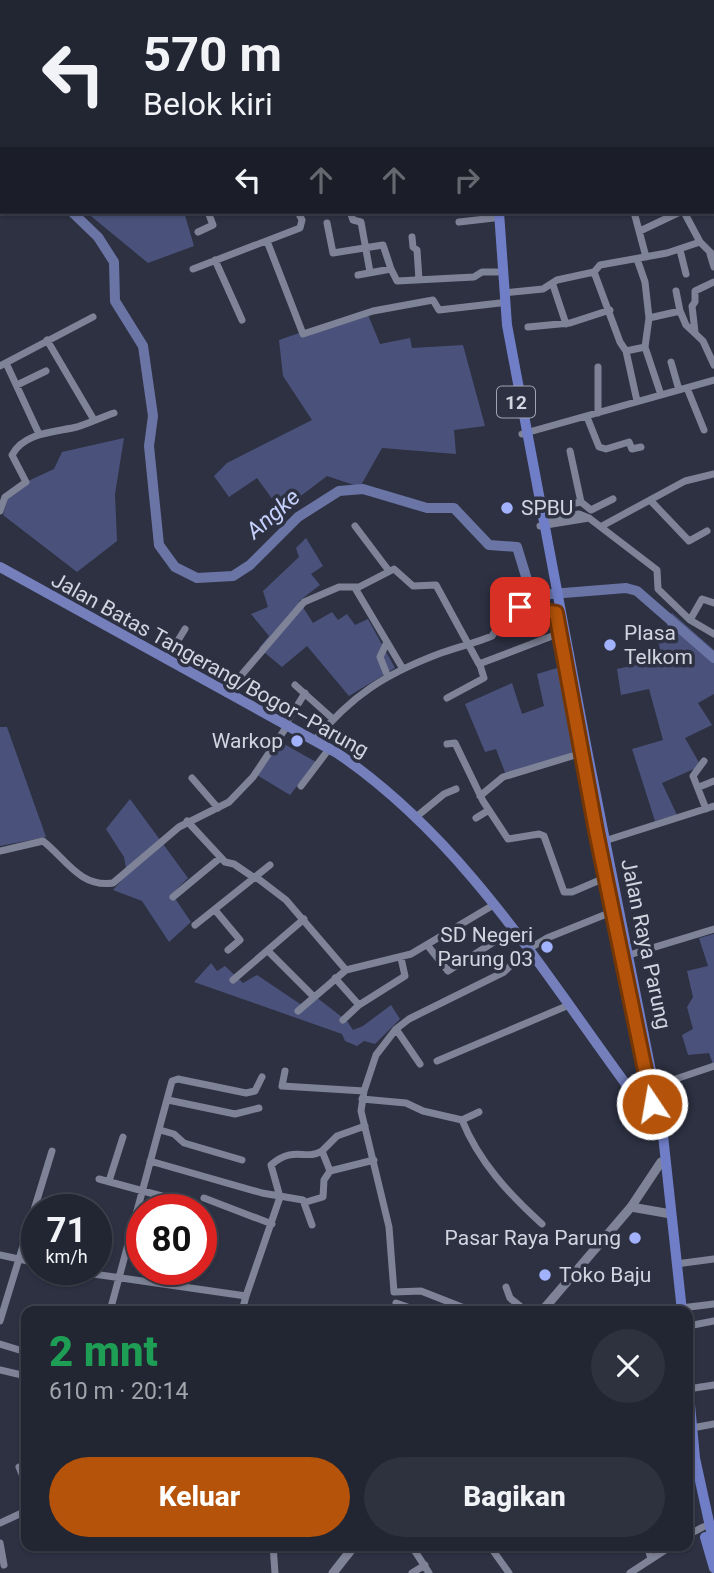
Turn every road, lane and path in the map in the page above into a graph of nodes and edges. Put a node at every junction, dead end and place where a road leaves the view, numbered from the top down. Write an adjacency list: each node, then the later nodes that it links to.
1 (209, 214): 11 (street)
2 (298, 214): 13 (street)
3 (351, 214): 15 (street)
4 (496, 214): 8 (street); 24 (highway, 12); 32 (highway, 12)
5 (635, 214): 10 (street)
6 (680, 214): 10 (street)
7 (686, 214): 14 (street)
8 (459, 222)
9 (327, 223): 15 (street)
10 (640, 231): 18 (street)
11 (198, 232)
12 (412, 237): 28 (street)
13 (267, 241): 19 (street); 32 (street)
14 (700, 242): 16 (street); 17 (street)
15 (366, 248): 21 (street); 23 (street)
16 (680, 250): 18 (street); 26 (street)
17 (712, 255): 20 (street)
18 (642, 258): 25 (street); 36 (street)
19 (215, 260): 22 (street); 37 (street)
20 (714, 267)
21 (391, 268): 23 (street); 28 (street)
22 (193, 269)
23 (370, 272): 27 (street)
24 (497, 272): 28 (street); 32 (highway, 12)
25 (594, 272): 30 (street); 33 (street)
26 (686, 274)
27 (358, 275)
28 (419, 281)
29 (714, 282): 40 (street)
30 (553, 285): 32 (street); 38 (street)
31 (676, 291): 34 (street)
32 (502, 298): 59 (highway, 12)
33 (610, 310): 38 (street); 43 (street)
34 (680, 311): 36 (street); 40 (street)
35 (93, 317): 41 (street)
36 (649, 318): 42 (street)
37 (242, 320)
38 (566, 324): 39 (street)
39 (528, 327)
40 (695, 332): 46 (street)
41 (47, 340): 45 (street); 57 (street)
42 (645, 347): 43 (street); 52 (street)
43 (626, 351): 53 (street)
44 (671, 362): 51 (street)
45 (3, 365): 50 (street)
46 (714, 365)
47 (598, 367): 55 (street)
48 (46, 371): 50 (street)
49 (714, 380): 51 (street)
50 (17, 385): 60 (street)
51 (683, 389): 52 (street); 58 (street)
52 (661, 395): 53 (street)
53 (637, 401): 55 (street)
54 (114, 413): 57 (street)
55 (598, 413): 56 (street)
56 (587, 417): 59 (street); 61 (street)
57 (94, 421): 60 (street)
58 (704, 430)
59 (525, 434): 68 (highway, 12)
60 (39, 435): 67 (street)
61 (641, 447)
62 (570, 451): 66 (street)
63 (714, 474): 65 (street)
64 (613, 499): 66 (street)
65 (650, 500): 70 (street); 71 (street)
66 (581, 502): 68 (street)
67 (0, 511)
68 (542, 520): 70 (street); 75 (highway, 12)
69 (355, 526): 73 (street)
70 (602, 526): 78 (street)
71 (707, 531)
72 (0, 567): 84 (main road, Jalan Batas Tangerang/Bogor–Parung)
73 (388, 571): 74 (street); 83 (street)
74 (355, 588): 82 (street); 89 (street)
75 (556, 594): 77 (highway, Jalan Raya Parung / 12); 111 (highway, Jalan Raya Parung / 12)
76 (714, 603): 78 (street)
77 (556, 613): 80 (highway, Jalan Raya Parung / 12); 83 (street)
78 (690, 620): 81 (street)
79 (185, 629): 84 (street)
80 (560, 633): 85 (street); 97 (highway, Jalan Raya Parung / 12)
81 (714, 634)
82 (387, 642): 86 (street); 87 (street)
83 (468, 643): 85 (street); 86 (street)
84 (166, 660): 89 (main road, Jalan Batas Tangerang/Bogor–Parung)
85 (480, 665): 91 (street)
86 (403, 669): 87 (street)
87 (388, 677): 92 (street)
88 (295, 685): 90 (street)
89 (226, 693): 93 (main road, Jalan Batas Tangerang/Bogor–Parung)
90 (305, 693): 92 (street); 93 (street)
91 (447, 698)
92 (333, 719): 94 (street)
93 (286, 726): 94 (main road, Jalan Batas Tangerang/Bogor–Parung); 105 (street)
94 (314, 741): 96 (main road, Jalan Batas Tangerang/Bogor–Parung)
95 (447, 744): 104 (street)
96 (329, 749): 101 (street); 108 (main road, Jalan Batas Tangerang/Bogor–Parung)
97 (582, 753): 104 (street); 111 (highway, Jalan Raya Parung / 12)
98 (704, 761): 102 (street)
99 (192, 778): 105 (street)
100 (714, 781): 102 (street)
101 (301, 786)
102 (699, 787): 106 (street)
103 (456, 789): 108 (street)
104 (480, 796): 107 (street)
105 (218, 808): 110 (street)
106 (710, 808): 111 (street)
107 (489, 810): 109 (street); 116 (street)
108 (415, 817): 118 (main road, Jalan Batas Tangerang/Bogor–Parung)
109 (476, 818)
110 (187, 821): 112 (street); 113 (street)
111 (602, 842): 116 (highway, Jalan Raya Parung / 12); 129 (highway, Jalan Raya Parung / 12)
112 (0, 851)
113 (220, 858): 115 (street); 117 (street)
114 (270, 865): 115 (street)
115 (255, 877): 119 (street); 121 (street)
116 (607, 877): 120 (highway, Jalan Raya Parung / 12)
117 (173, 897)
118 (495, 904): 124 (main road, Jalan Batas Tangerang/Bogor–Parung); 125 (street)
119 (215, 911): 122 (street); 126 (street)
120 (614, 911): 127 (street); 132 (highway, Jalan Raya Parung / 12)
121 (304, 919): 128 (street); 131 (street)
122 (195, 925)
123 (714, 929): 129 (street)
124 (513, 930): 125 (street); 127 (main road, Jalan Batas Tangerang/Bogor–Parung)
125 (429, 946): 130 (street)
126 (228, 950)
127 (527, 950): 137 (main road, Jalan Batas Tangerang/Bogor–Parung); 140 (street)
128 (269, 952): 134 (street); 135 (street)
129 (629, 955): 132 (highway, Jalan Raya Parung / 12)
130 (401, 958): 131 (street); 136 (street)
131 (346, 970): 133 (street)
132 (630, 973): 147 (highway, Jalan Raya Parung / 12)
133 (335, 978): 135 (street); 136 (street)
134 (233, 980)
135 (313, 996): 138 (street)
136 (359, 1005): 139 (street)
137 (569, 1005): 141 (street); 146 (main road, Jalan Batas Tangerang/Bogor–Parung)
138 (298, 1011)
139 (343, 1020)
140 (396, 1029): 142 (street); 148 (street)
141 (437, 1061)
142 (420, 1064)
143 (714, 1066): 147 (street)
144 (285, 1071): 148 (street)
145 (262, 1077): 149 (street)
146 (626, 1084): 147 (highway); 153 (main road, Jalan Batas Tangerang/Bogor–Parung)
147 (651, 1084): 153 (highway, Jalan Raya Parung / 12)
148 (363, 1095): 152 (street); 154 (street)
149 (168, 1100): 150 (street); 155 (street)
150 (259, 1108)
151 (479, 1112): 152 (street)
152 (462, 1120): 174 (street)
153 (658, 1123): 162 (highway, Jalan Raya Parung / 12); 172 (highway, Jalan Raya Parung / 12)
154 (365, 1126): 158 (street); 160 (street)
155 (159, 1130): 159 (street); 161 (street)
156 (123, 1136): 165 (street)
157 (51, 1150): 177 (street)
158 (322, 1151): 163 (street); 168 (street)
159 (242, 1160)
160 (374, 1160): 163 (street); 189 (street)
161 (150, 1161): 166 (street); 168 (street)
162 (661, 1162): 171 (street); 172 (highway, Jalan Raya Parung / 12)
163 (330, 1171): 169 (street)
164 (99, 1179): 165 (street)
165 (109, 1181): 166 (street)
166 (142, 1190): 167 (street); 181 (street)
167 (156, 1194)
168 (280, 1197): 169 (street); 173 (street)
169 (306, 1202): 175 (street)
170 (217, 1203): 173 (street)
171 (631, 1206): 172 (street); 191 (street)
172 (668, 1214): 179 (highway, Jalan Raya Parung / 12); 192 (highway, Jalan Raya Parung / 12)
173 (272, 1223): 183 (street)
174 (542, 1224)
175 (312, 1225)
176 (0, 1255): 177 (street)
177 (20, 1259): 195 (street)
178 (714, 1259): 179 (street)
179 (676, 1264): 193 (highway, Jalan Raya Parung / 12)
180 (112, 1278): 181 (street)
181 (118, 1279): 183 (street); 186 (street)
182 (506, 1287): 190 (street)
183 (246, 1296): 187 (street)
184 (396, 1303): 188 (street)
185 (714, 1304): 194 (street)
186 (111, 1306)
187 (243, 1306)
188 (405, 1306)
189 (459, 1306)
190 (520, 1306)
191 (546, 1306)
192 (680, 1306)
193 (680, 1306)
194 (693, 1308)
195 (0, 1321)
196 (714, 1321): 197 (street)
197 (693, 1325)
198 (0, 1344): 199 (street)
199 (21, 1350)
200 (0, 1370): 201 (street)
201 (21, 1375)
202 (714, 1385): 203 (street)
203 (693, 1388)
204 (714, 1424): 205 (street)
205 (693, 1428)
206 (693, 1434): 212 (highway)
207 (693, 1463): 212 (highway)
208 (19, 1467): 209 (street)
209 (21, 1472)
210 (21, 1513): 211 (street)
211 (0, 1523)
212 (708, 1524): 214 (highway); 226 (highway)
213 (0, 1544): 224 (street)
214 (714, 1545)
215 (273, 1551): 227 (street)
216 (346, 1551): 222 (street)
217 (351, 1551): 222 (street)
218 (415, 1551): 225 (street)
219 (493, 1551): 231 (street)
220 (648, 1551): 223 (street)
221 (663, 1551): 223 (street)
222 (349, 1554): 228 (street)
223 (650, 1559): 232 (street)
224 (5, 1565)
225 (425, 1565): 229 (street); 230 (street)
226 (714, 1568)
227 (275, 1573)
228 (333, 1573)
229 (412, 1573)
230 (429, 1573)
231 (509, 1573)
232 (630, 1573)

